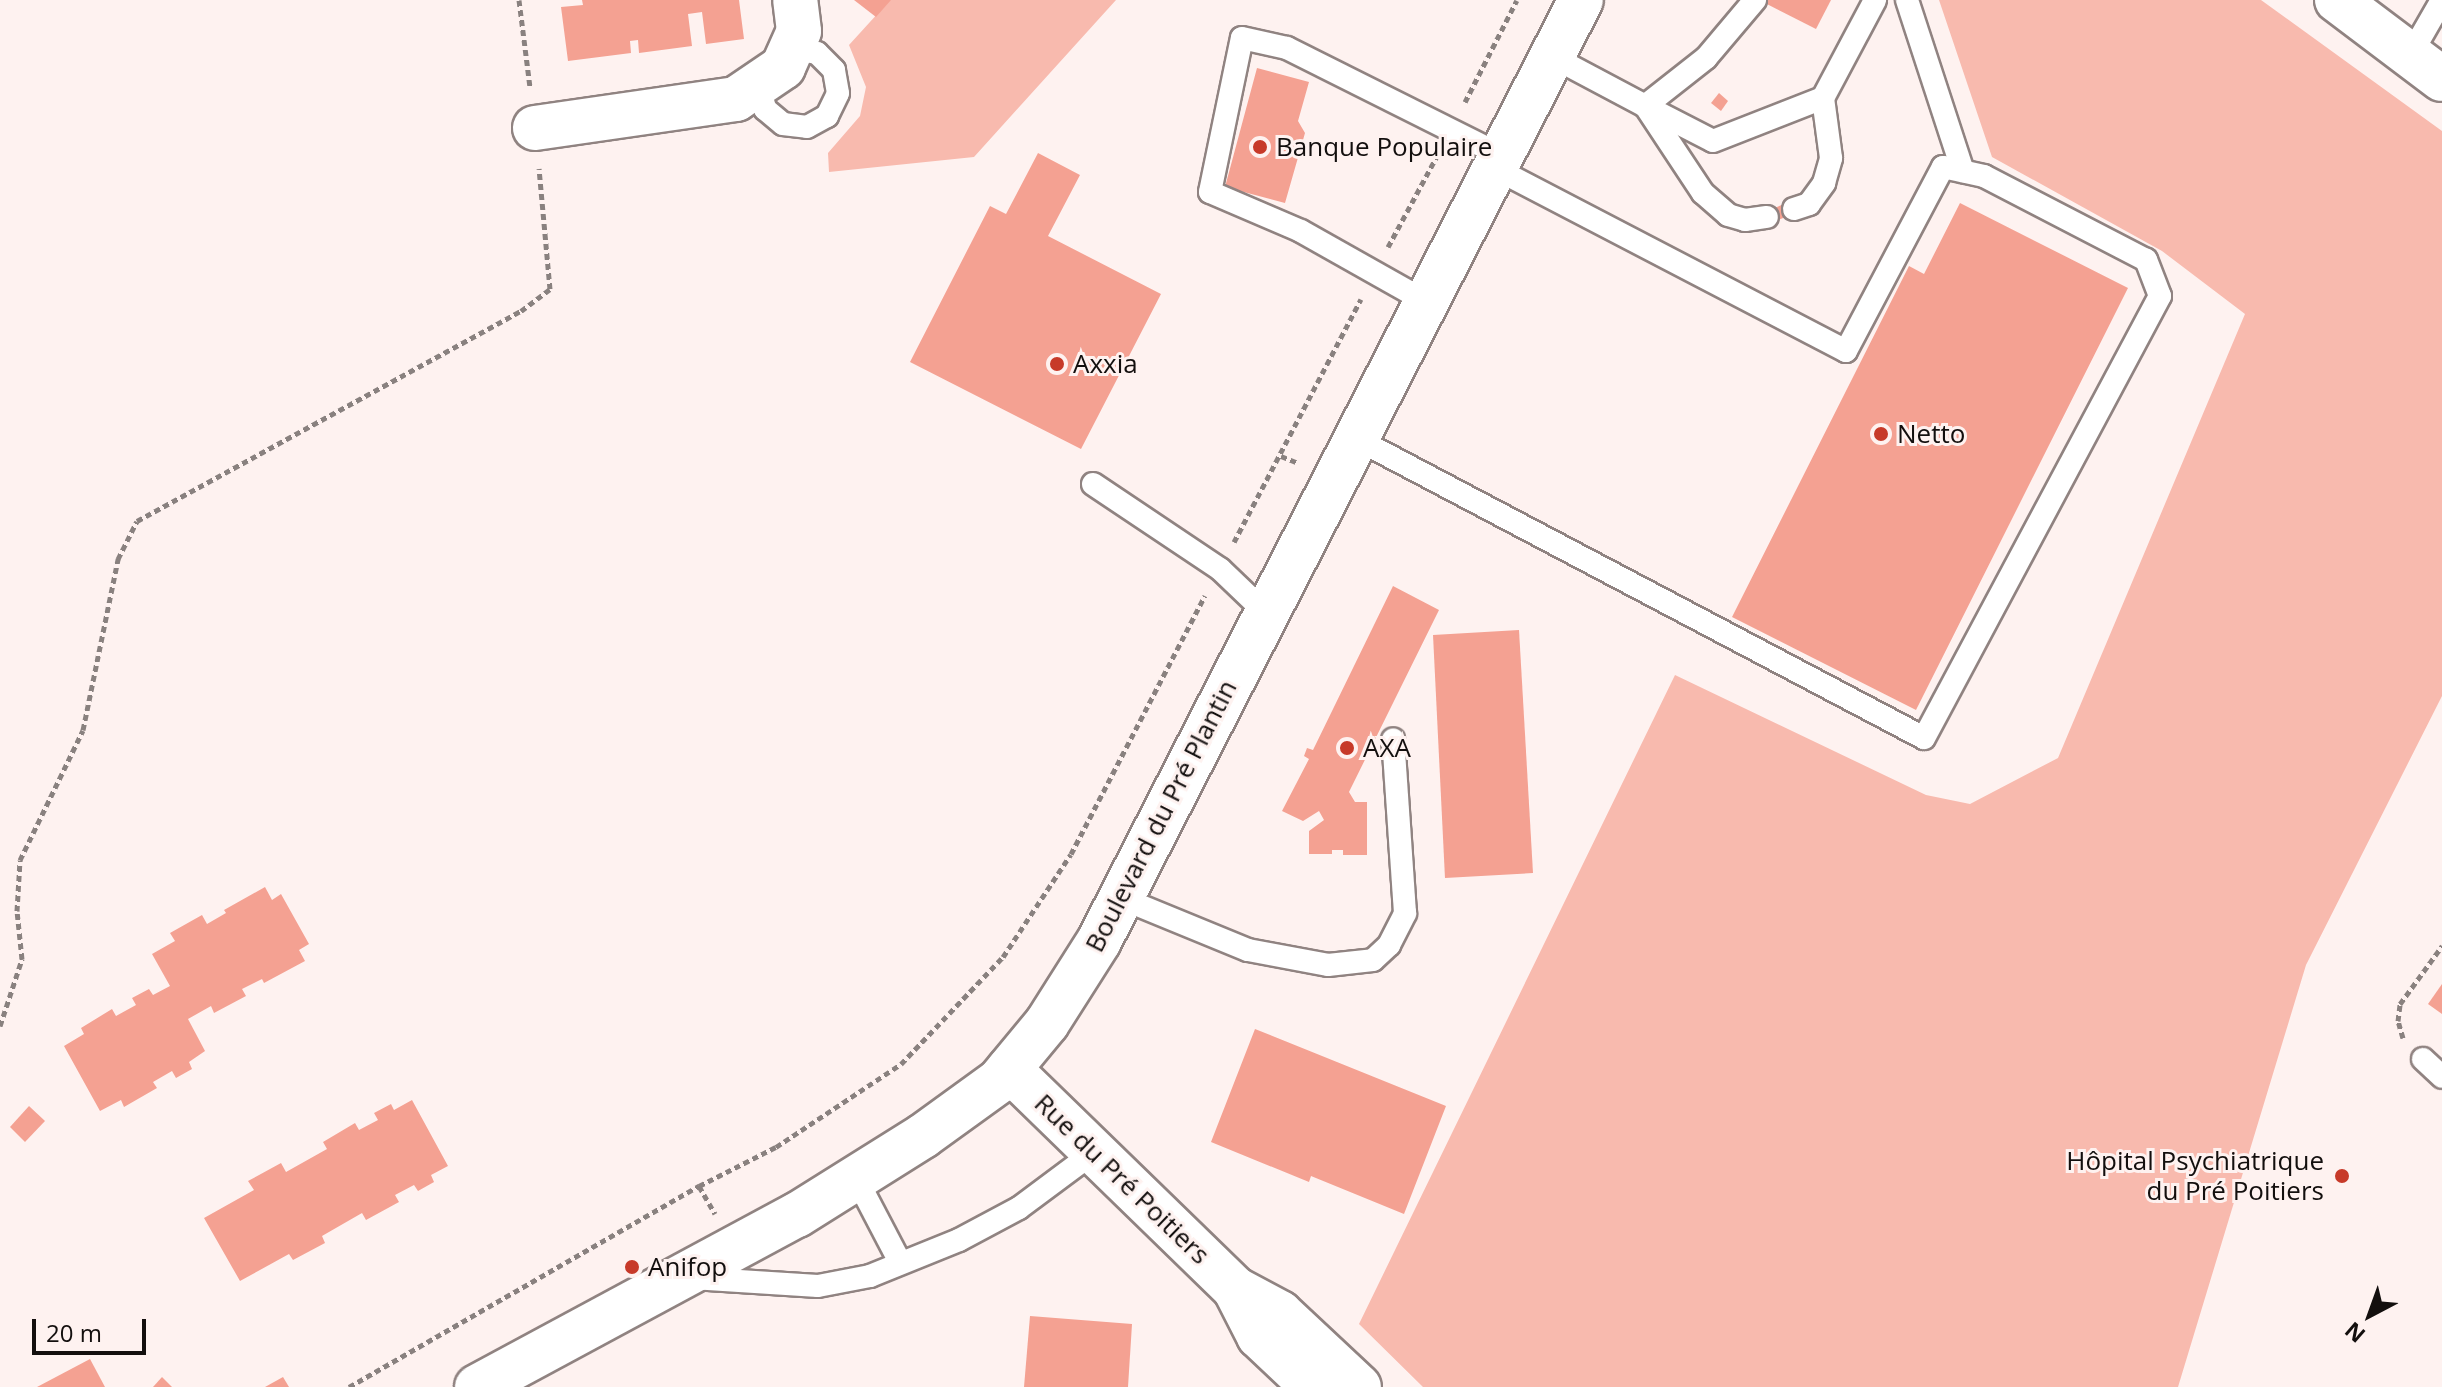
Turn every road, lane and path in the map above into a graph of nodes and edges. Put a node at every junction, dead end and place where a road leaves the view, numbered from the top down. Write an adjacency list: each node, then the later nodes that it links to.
1 (519, 0): 16 (path)
2 (795, 0): 10 (street)
3 (1517, 0): 17 (path)
4 (1581, 0): 11 (street, Boulevard du Pré Plantin)
5 (1755, 0): 15 (lane)
6 (1875, 0): 14 (lane)
7 (1907, 0): 19 (lane)
8 (2337, 0): 12 (street)
9 (2442, 0): 12 (lane)
10 (793, 49): 13 (street); 13 (lane)
11 (1553, 57): 15 (lane); 18 (street, Boulevard du Pré Plantin)
12 (2426, 66)
13 (759, 86): 16 (street)
14 (1823, 98): 15 (lane); 20 (lane)
15 (1645, 106): 21 (lane)
16 (535, 128): 31 (path)
17 (1451, 130): 18 (lane); 22 (path); 22 (lane)
18 (1496, 160): 19 (lane); 23 (street, Boulevard du Pré Plantin)
19 (1963, 171): 24 (lane)
20 (1794, 209)
21 (1767, 217)
22 (1375, 273): 23 (lane); 26 (path)
23 (1425, 301): 24 (street, Boulevard du Pré Plantin)
24 (1355, 438): 27 (street, Boulevard du Pré Plantin)
25 (1093, 484): 26 (lane)
26 (1220, 569): 27 (lane); 40 (path)
27 (1266, 613): 29 (street, Boulevard du Pré Plantin)
28 (1393, 739): 29 (lane)
29 (1121, 898): 33 (street, Boulevard du Pré Plantin)
30 (2442, 946): 32 (path)
31 (0, 1026)
32 (2423, 1059): 34 (lane)
33 (1009, 1069): 35 (street, Rue du Pré Poitiers); 36 (street, Boulevard du Pré Plantin)
34 (2442, 1077)
35 (1094, 1152): 37 (lane); 39 (street, Rue du Pré Poitiers)
36 (856, 1178): 37 (lane); 38 (street, Boulevard du Pré Plantin)
37 (900, 1262): 38 (lane)
38 (679, 1278): 41 (street, Boulevard du Pré Plantin)
39 (1235, 1289): 42 (street, Rue du Pré Poitiers); 43 (street, Rue du Pré Poitiers)
40 (349, 1387)
41 (477, 1387)
42 (1313, 1387)
43 (1359, 1387)

